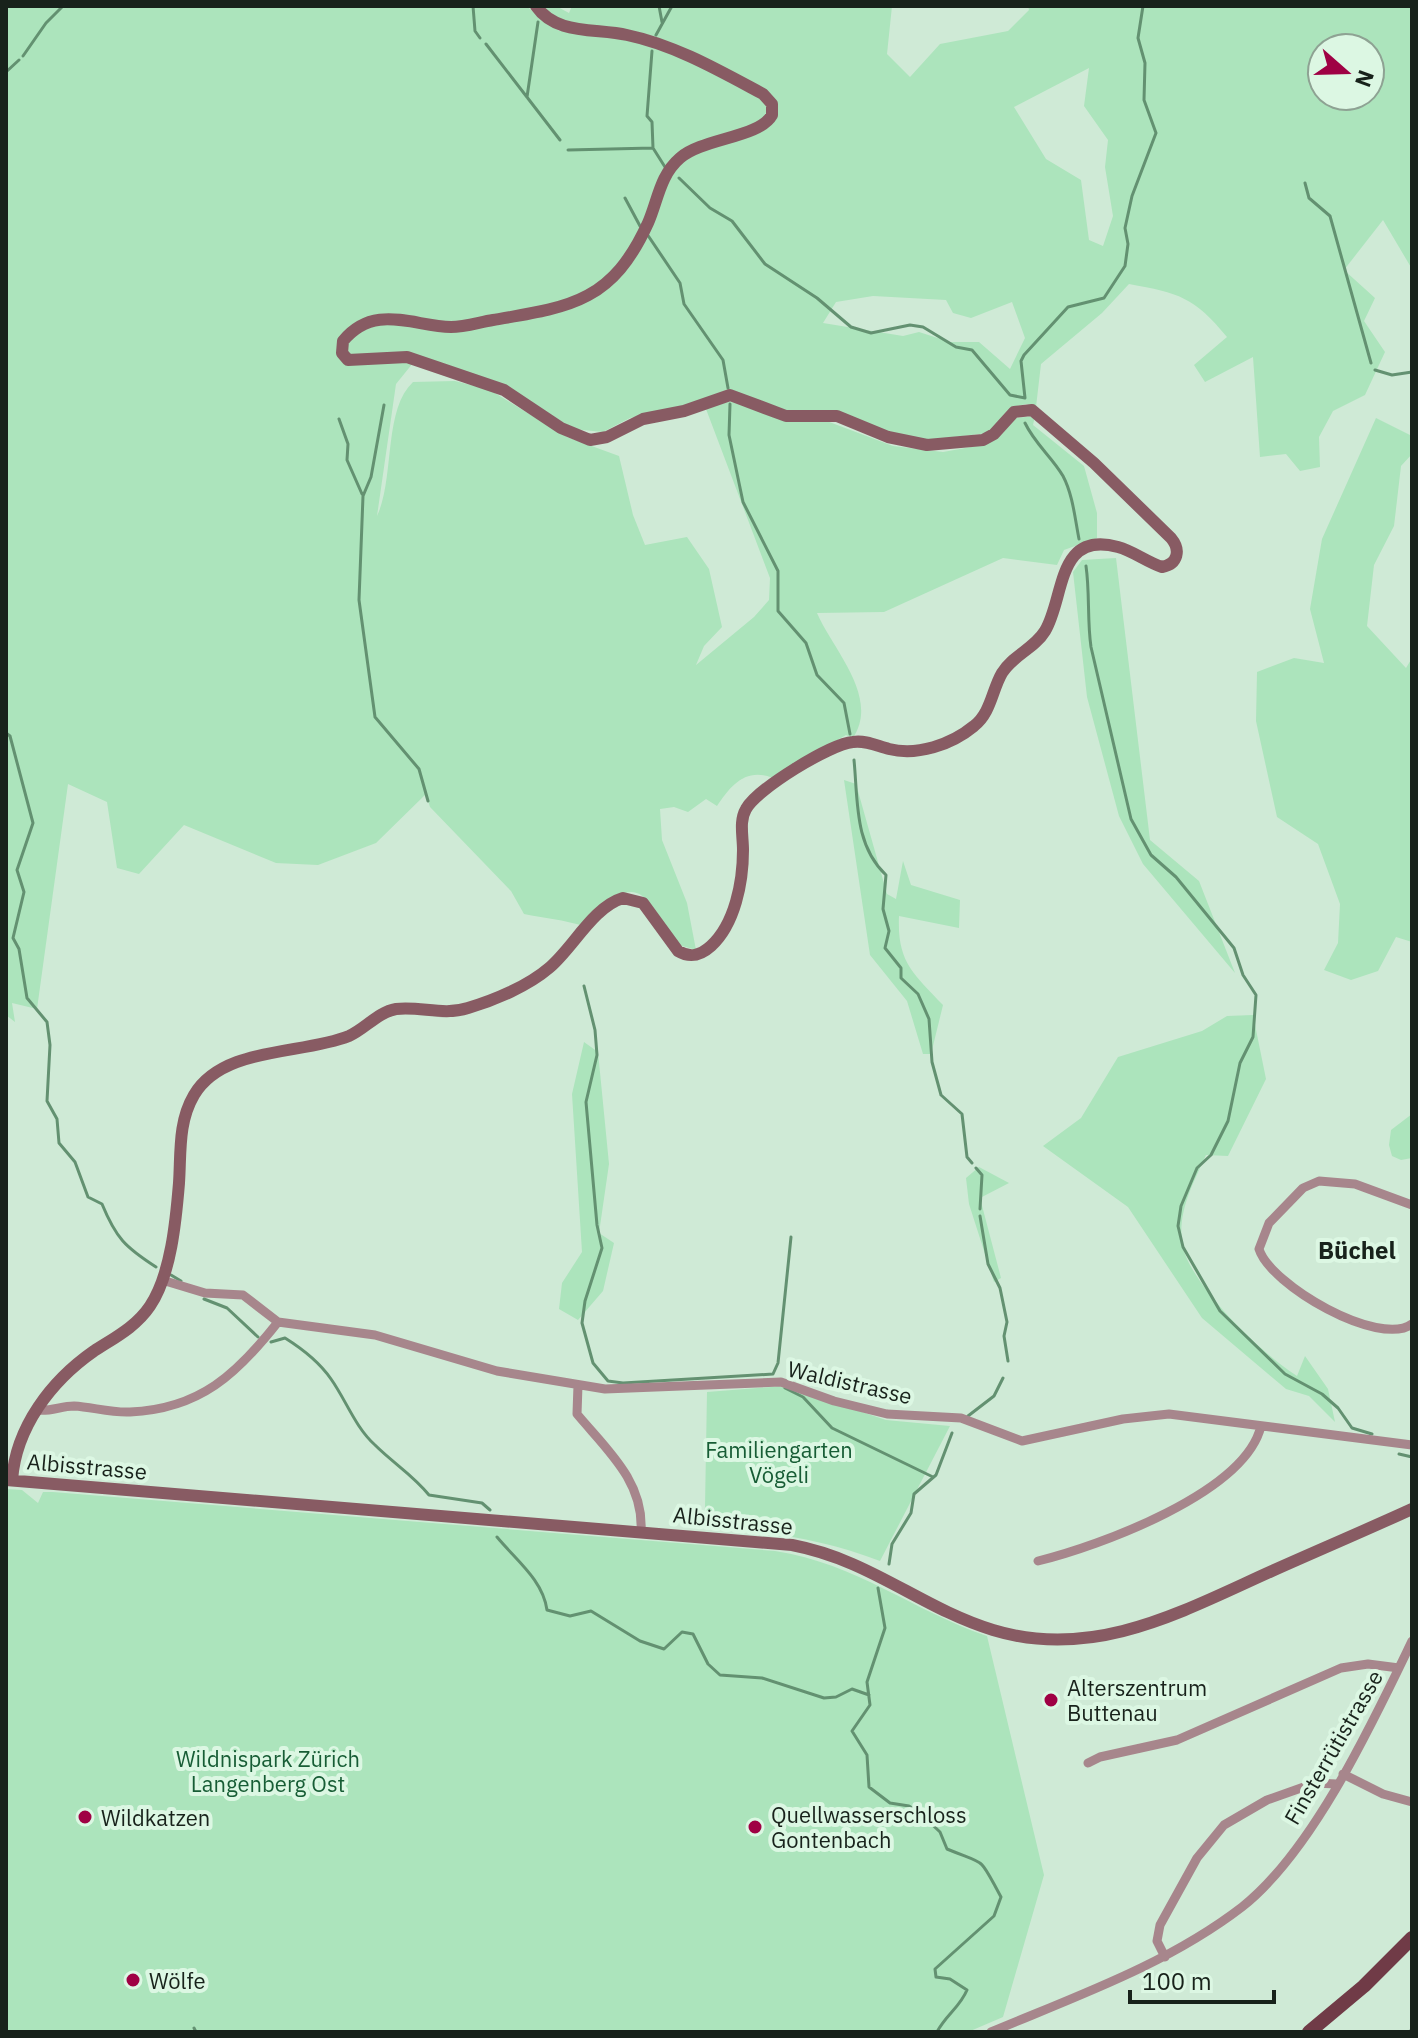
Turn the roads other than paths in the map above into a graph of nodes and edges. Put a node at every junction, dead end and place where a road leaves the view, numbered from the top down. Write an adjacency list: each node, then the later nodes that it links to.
1 (536, 6): 3 (street)
2 (1412, 1205): 5 (street)
3 (162, 1280): 4 (street); 7 (street)
4 (278, 1322): 6 (street, Waldistrasse); 7 (street)
5 (1412, 1324)
6 (578, 1385): 8 (street, Waldistrasse); 12 (street)
7 (37, 1410): 10 (street)
8 (1261, 1426): 9 (street, Waldistrasse); 13 (street)
9 (1412, 1445)
10 (9, 1480): 12 (street, Albisstrasse)
11 (1412, 1509): 12 (street, Albisstrasse)
12 (641, 1531)
13 (1038, 1561)
14 (1412, 1641): 15 (street, Finsterrütistrasse)
15 (1399, 1668): 16 (street); 17 (street, Finsterrütistrasse)
16 (1088, 1763)
17 (1343, 1774): 18 (street, Finsterrütistrasse); 19 (street)
18 (1337, 1784): 21 (street, Finsterrütistrasse); 21 (street)
19 (1412, 1802)
20 (1412, 1938): 23 (main road)
21 (1165, 1957): 22 (street, Finsterrütistrasse)
22 (991, 2032)
23 (1309, 2032)

